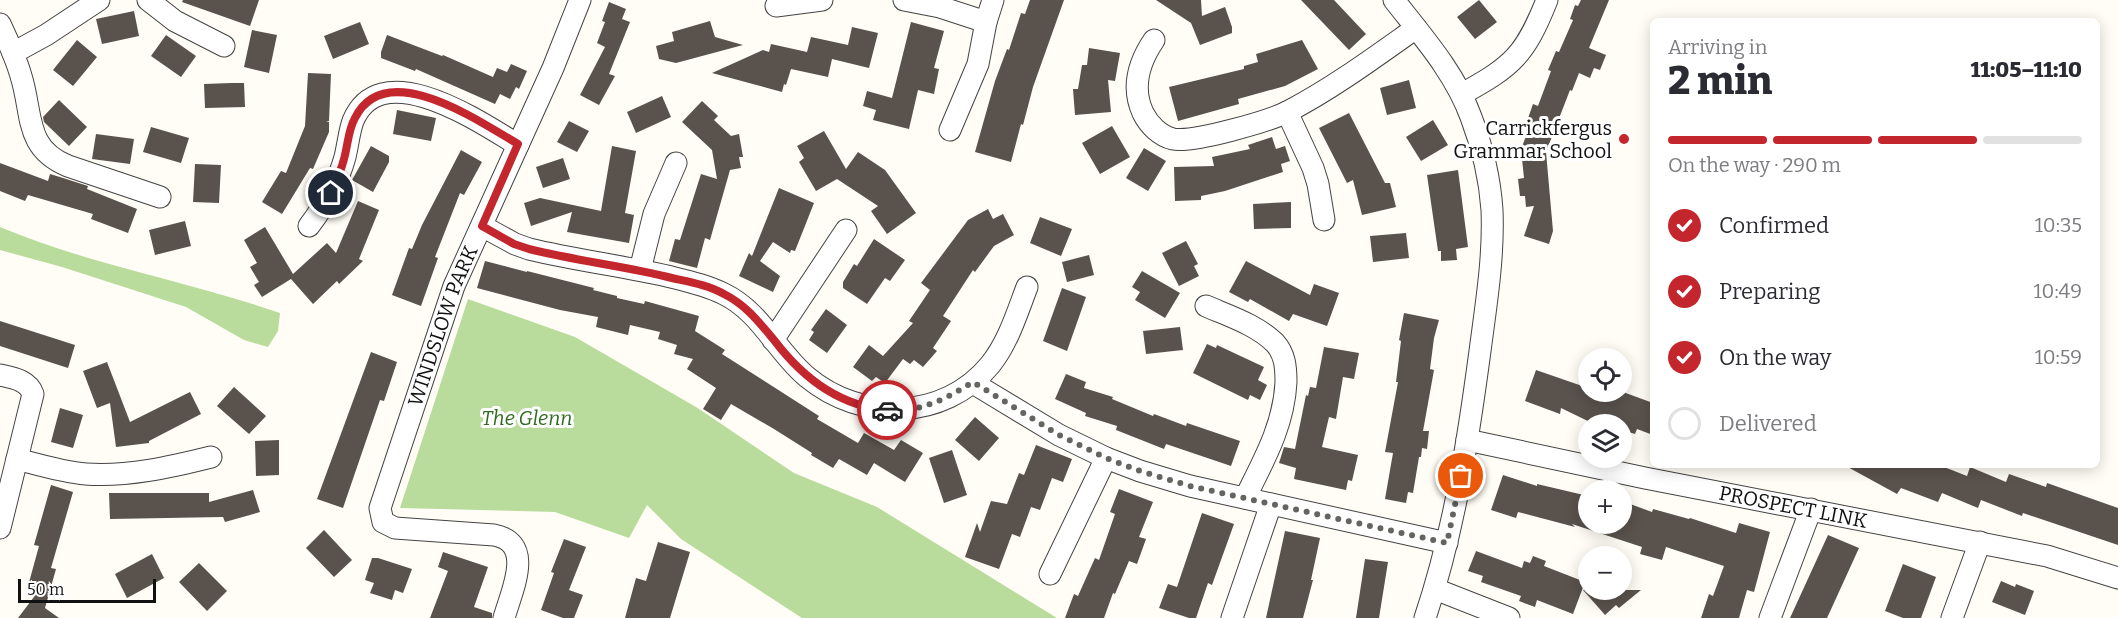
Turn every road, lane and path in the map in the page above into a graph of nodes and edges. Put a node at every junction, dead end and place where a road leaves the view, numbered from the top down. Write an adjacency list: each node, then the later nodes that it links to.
1 (99, 0): 15 (street)
2 (148, 0): 14 (street)
3 (579, 0): 19 (street, WINDSLOW PARK)
4 (822, 0): 9 (street)
5 (904, 0): 10 (street)
6 (993, 0): 10 (street)
7 (1394, 0): 12 (street)
8 (1547, 0): 16 (street)
9 (776, 6)
10 (986, 22): 18 (street)
11 (0, 24): 15 (street)
12 (1416, 28): 16 (street); 17 (street)
13 (1155, 40): 17 (street)
14 (224, 46)
15 (14, 53): 21 (street)
16 (1462, 94): 32 (street)
17 (1287, 112): 22 (street)
18 (950, 130)
19 (518, 144): 23 (street); 24 (street, WINDSLOW PARK)
20 (676, 163): 26 (street)
21 (160, 196)
22 (1324, 220)
23 (309, 226)
24 (482, 226): 26 (street); 45 (street, WINDSLOW PARK)
25 (846, 230): 29 (street)
26 (640, 270): 29 (street)
27 (1027, 287): 31 (street)
28 (1206, 306): 36 (street)
29 (773, 340): 31 (street)
30 (0, 375): 35 (street)
31 (973, 382): 34 (street)
32 (1467, 440): 38 (street, PROSPECT LINK); 41 (street)
33 (211, 457): 35 (street)
34 (1106, 458): 36 (street); 42 (street)
35 (17, 459): 39 (street)
36 (1245, 498): 37 (street)
37 (1271, 504): 41 (street); 46 (street)
38 (1811, 509): 40 (street, PROSPECT LINK); 49 (street)
39 (0, 528)
40 (1980, 542): 43 (street, PROSPECT LINK); 50 (street)
41 (1447, 543): 44 (street)
42 (1050, 574)
43 (2118, 578)
44 (1435, 590): 47 (street); 48 (street)
45 (504, 618)
46 (1232, 618)
47 (1425, 618)
48 (1509, 618)
49 (1770, 618)
50 (1952, 618)

